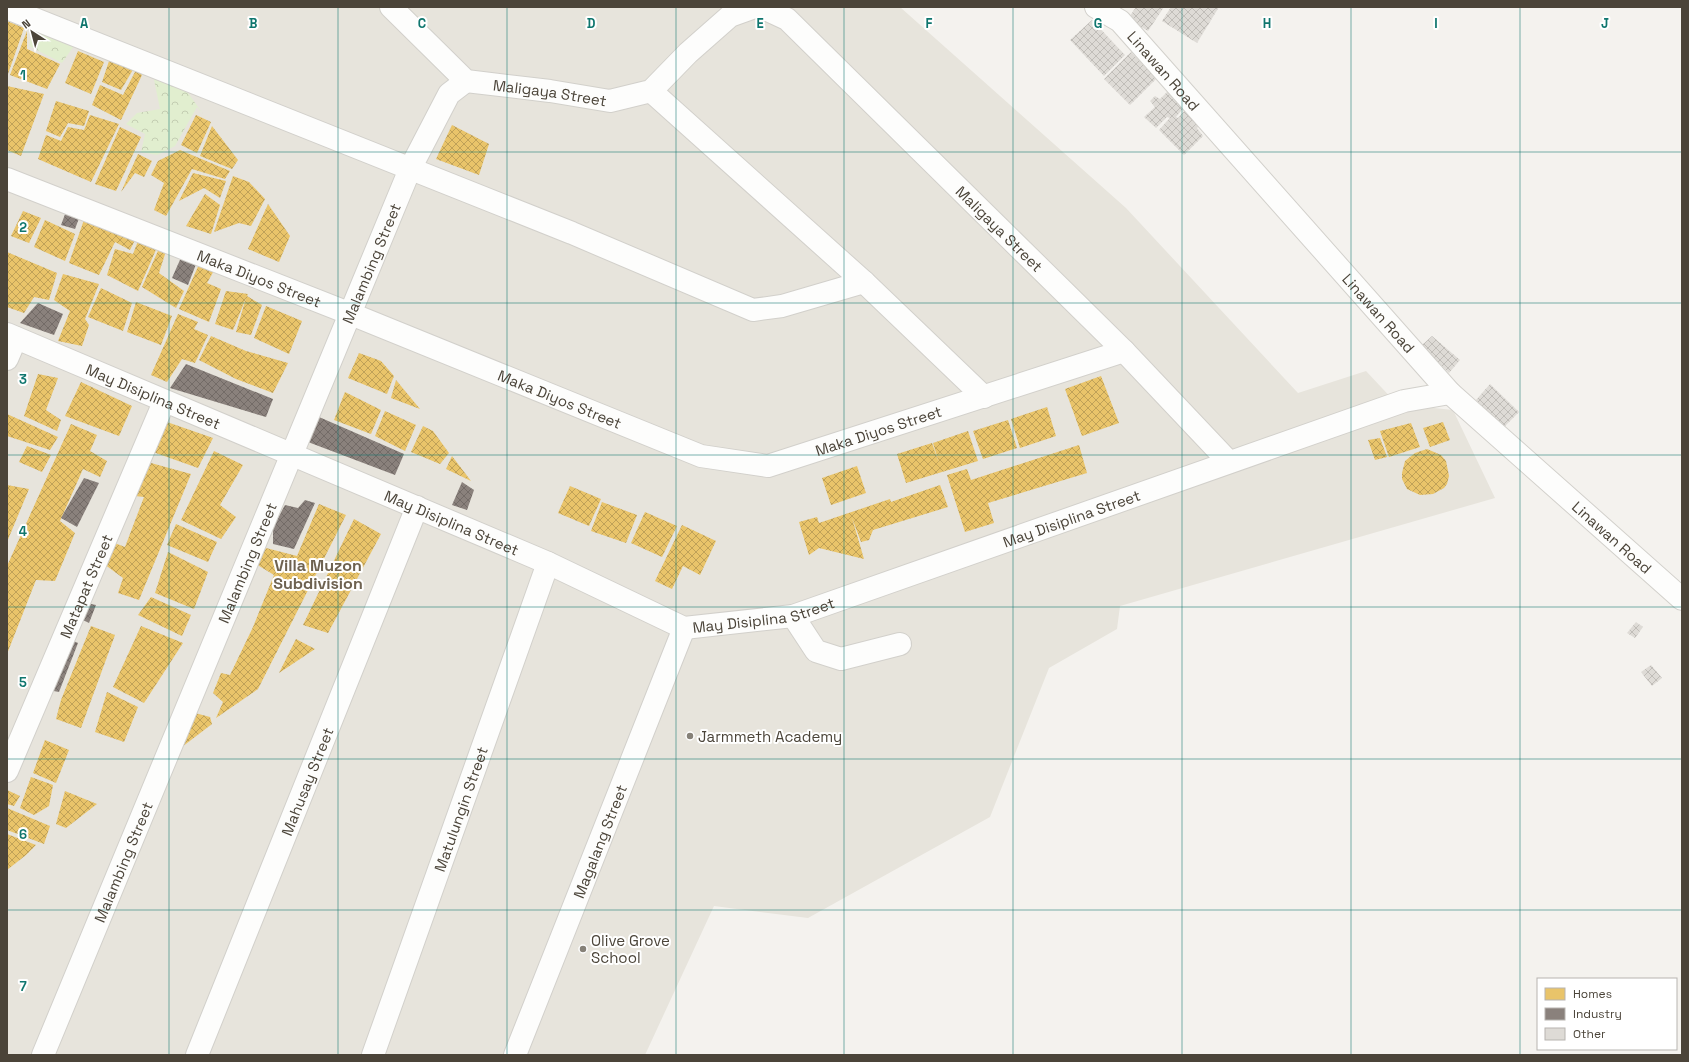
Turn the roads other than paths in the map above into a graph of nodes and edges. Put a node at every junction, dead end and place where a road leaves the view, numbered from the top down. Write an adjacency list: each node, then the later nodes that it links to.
1 (391, 7): 7 (street)
2 (755, 7): 8 (street)
3 (762, 7): 14 (street, Maligaya Street)
4 (1096, 7): 6 (street, Linawan Road)
5 (7, 8): 9 (street)
6 (1124, 14): 16 (street, Linawan Road)
7 (466, 81): 8 (street, Maligaya Street); 9 (street, Malambing Street)
8 (651, 91): 11 (street)
9 (410, 169): 11 (street); 12 (street, Malambing Street)
10 (7, 179): 12 (street, Maka Diyos Street)
11 (864, 282): 17 (street)
12 (351, 314): 17 (street, Maka Diyos Street); 19 (street, Malambing Street)
13 (11, 336): 15 (street); 18 (street, May Disiplina Street)
14 (1124, 351): 17 (street, Maka Diyos Street); 20 (street, Maligaya Street)
15 (7, 359)
16 (1450, 393): 20 (street, May Disiplina Street); 23 (street, Linawan Road)
17 (984, 397)
18 (164, 402): 19 (street, May Disiplina Street); 27 (street, Matapat Street)
19 (292, 455): 21 (street, May Disiplina Street); 28 (street, Malambing Street)
20 (1229, 462): 24 (street, May Disiplina Street)
21 (417, 507): 22 (street, May Disiplina Street); 29 (street, Mahusay Street)
22 (548, 563): 25 (street, May Disiplina Street); 30 (street, Matulungin Street)
23 (1682, 599)
24 (793, 616): 25 (street, May Disiplina Street); 26 (street)
25 (684, 628): 31 (street, Magalang Street)
26 (900, 644)
27 (7, 771)
28 (43, 1055)
29 (197, 1055)
30 (373, 1055)
31 (515, 1055)

